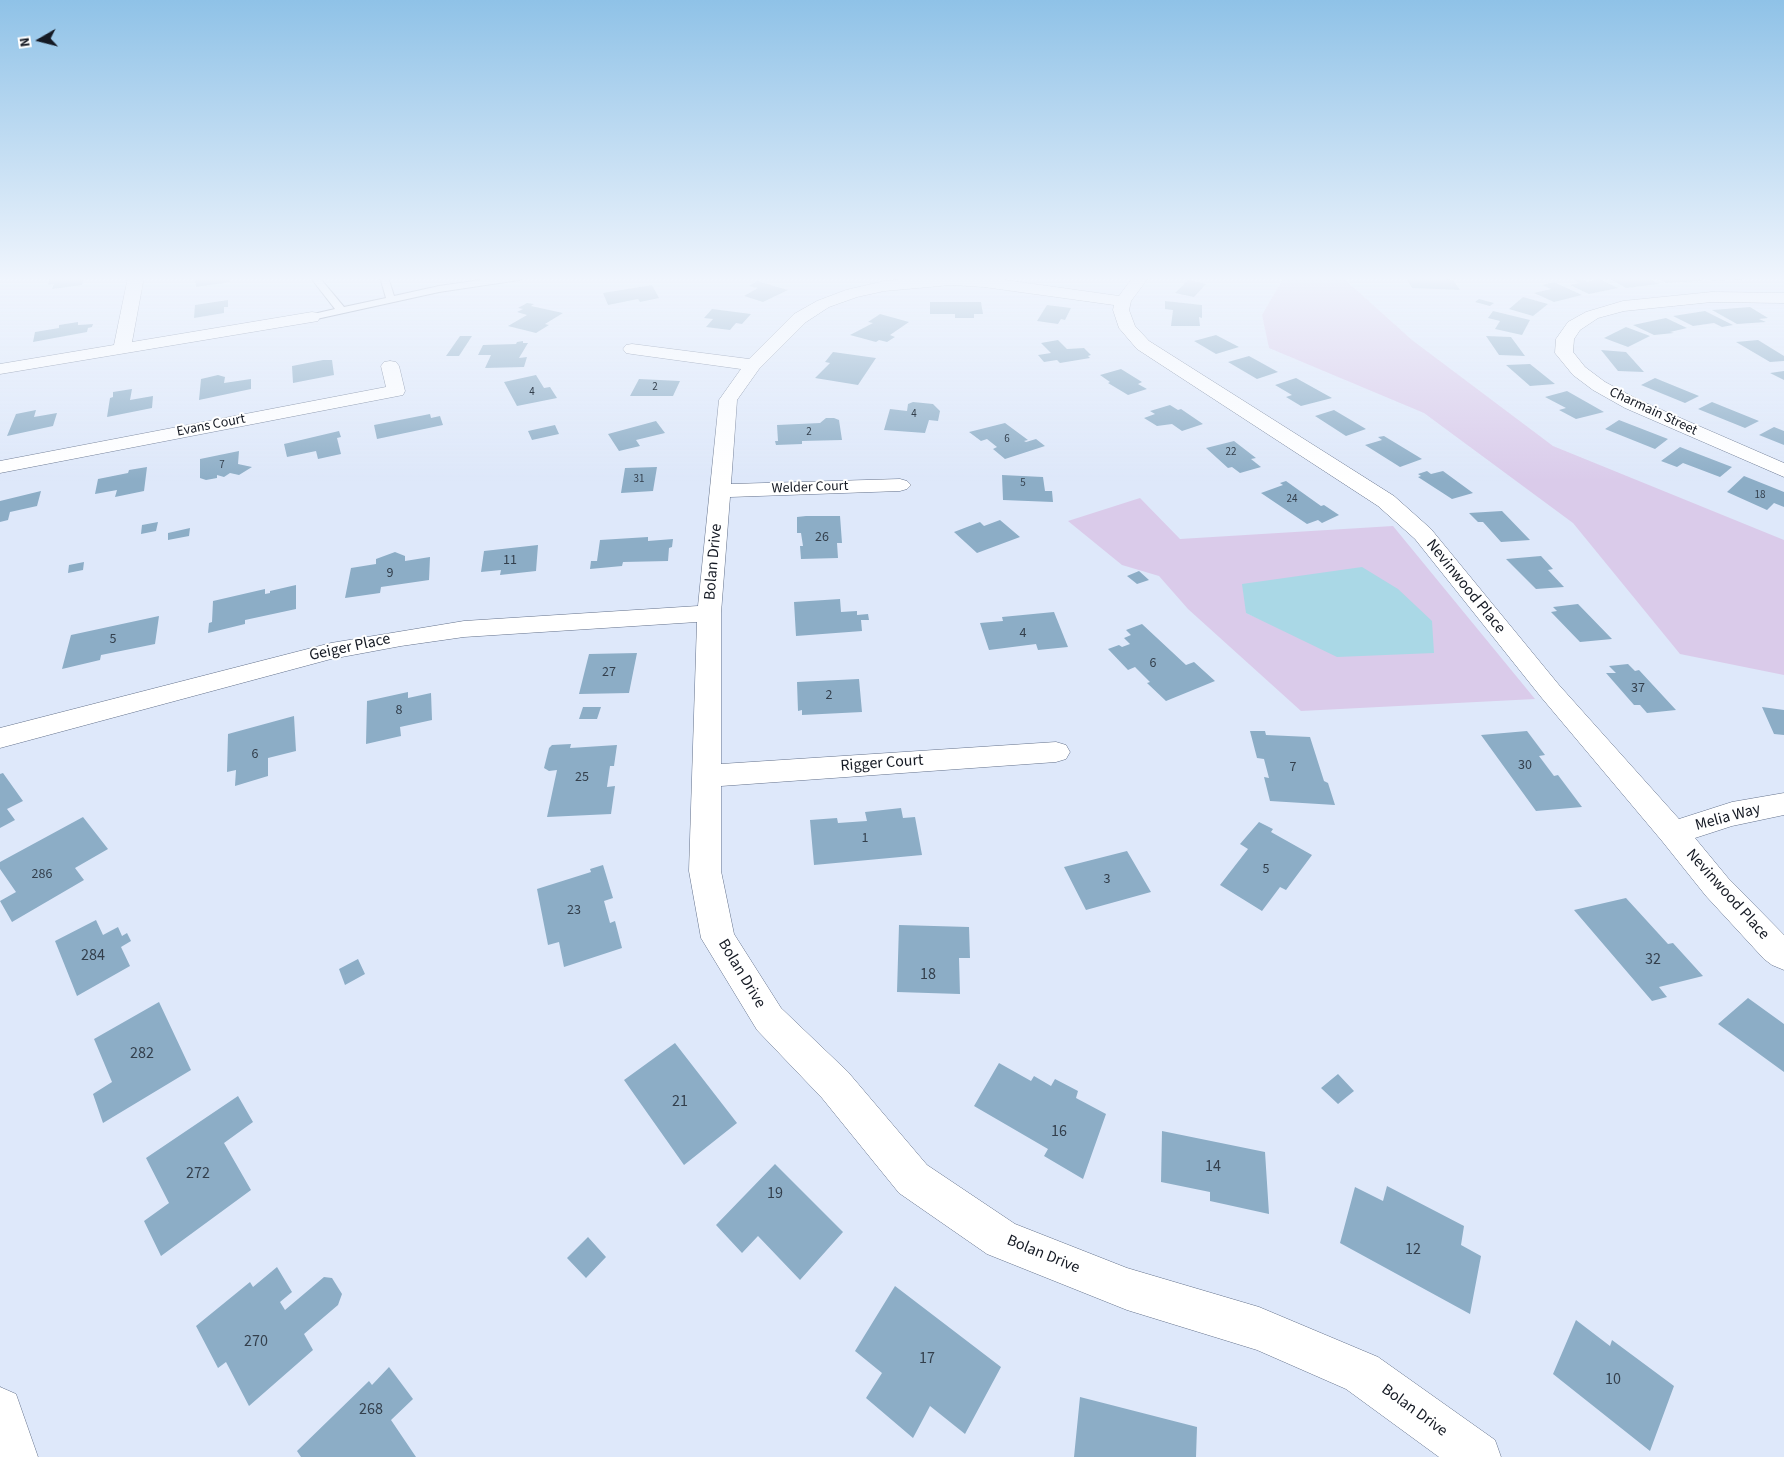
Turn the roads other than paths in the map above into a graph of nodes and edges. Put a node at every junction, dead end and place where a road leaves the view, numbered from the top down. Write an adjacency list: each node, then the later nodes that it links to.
1 (123, 345): 6 (street)
2 (146, 345): 6 (street)
3 (773, 345): 8 (street, Bolan Drive)
4 (1143, 345): 20 (street, Nevinwood Place)
5 (1564, 345): 12 (street, Charmain Street)
6 (122, 349): 10 (street)
7 (632, 349): 8 (street)
8 (753, 365): 14 (street, Bolan Drive)
9 (390, 366): 11 (street, Evans Court)
10 (0, 369)
11 (0, 466)
12 (1784, 471)
13 (900, 485): 14 (street, Welder Court)
14 (721, 491): 15 (street, Bolan Drive)
15 (709, 613): 16 (street, Geiger Place); 18 (street, Bolan Drive)
16 (0, 738)
17 (1056, 752): 18 (street, Rigger Court)
18 (707, 776): 24 (street, Bolan Drive)
19 (1784, 804): 20 (street, Melia Way)
20 (1673, 833): 21 (street, Nevinwood Place)
21 (1784, 955)
22 (0, 1410): 23 (street)
23 (15, 1457)
24 (1478, 1457)

